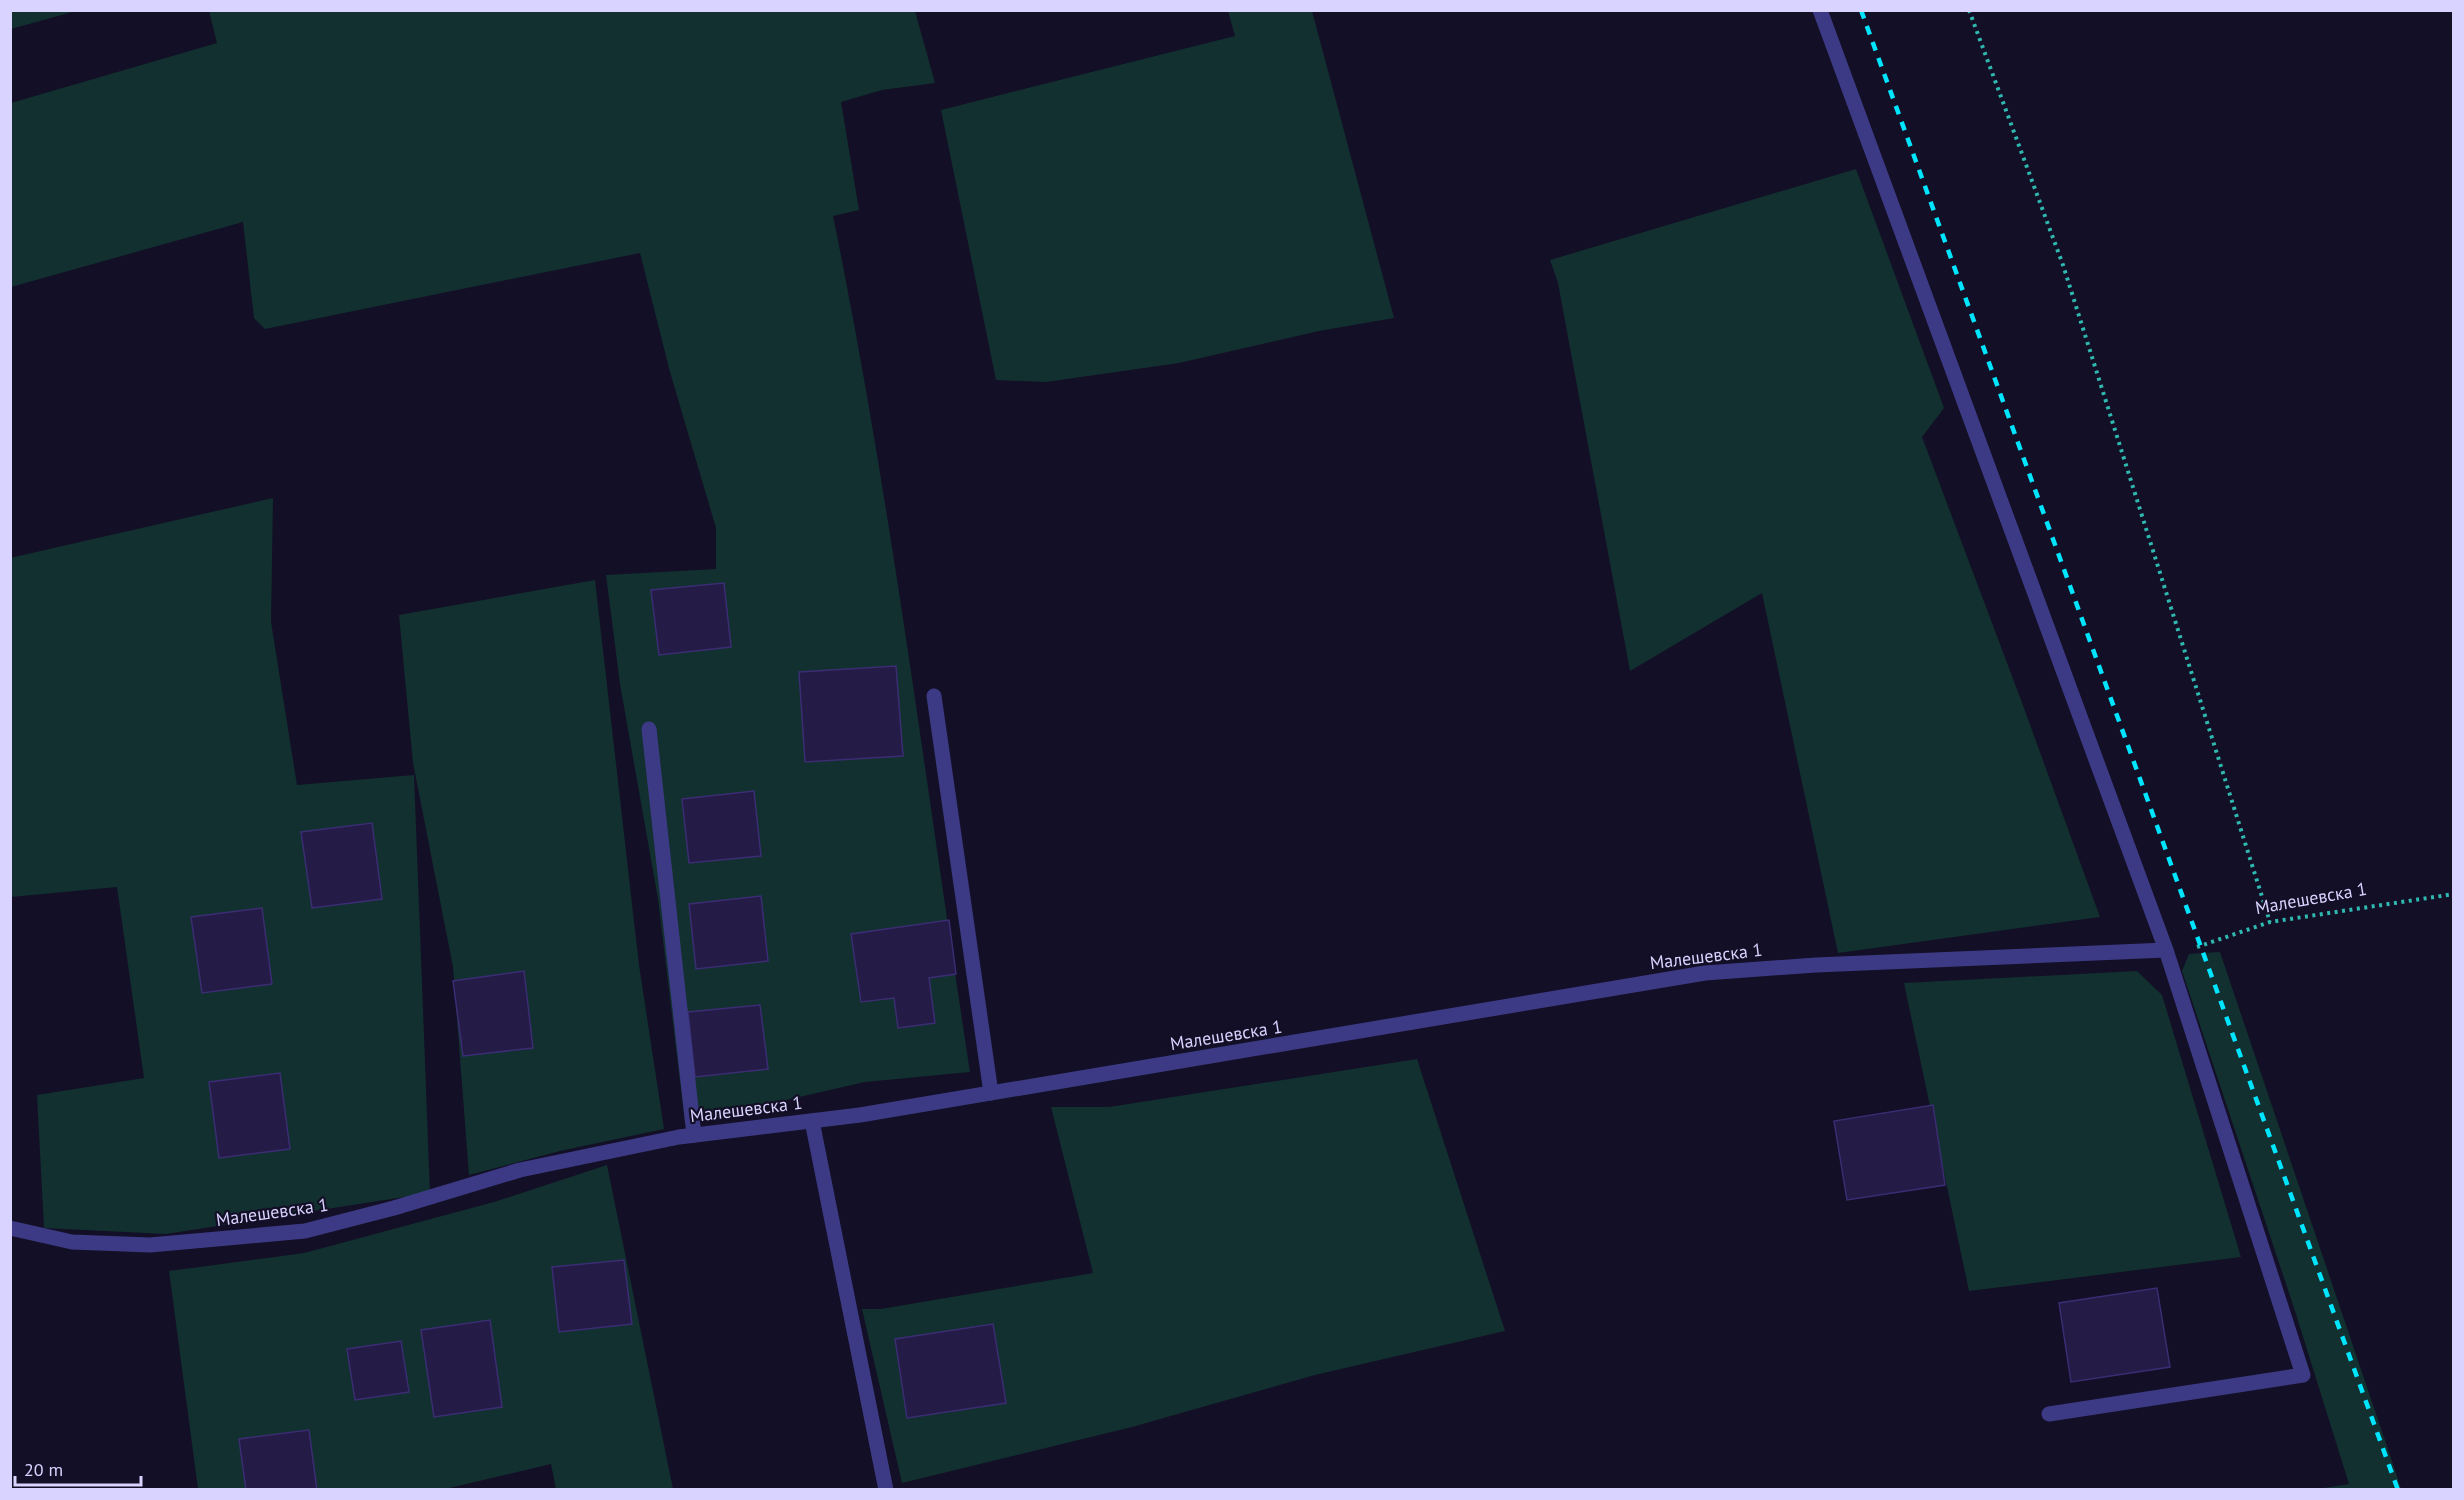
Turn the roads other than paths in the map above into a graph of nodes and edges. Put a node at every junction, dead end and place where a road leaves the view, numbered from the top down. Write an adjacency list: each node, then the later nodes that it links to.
1 (1820, 10): 4 (street)
2 (934, 696): 5 (street)
3 (649, 729): 7 (street)
4 (2166, 951): 5 (street, Малешевска 1); 9 (street)
5 (991, 1093): 6 (street, Малешевска 1)
6 (812, 1121): 7 (street, Малешевска 1); 10 (street)
7 (694, 1135): 8 (street, Малешевска 1)
8 (10, 1228)
9 (2049, 1414)
10 (886, 1490)

